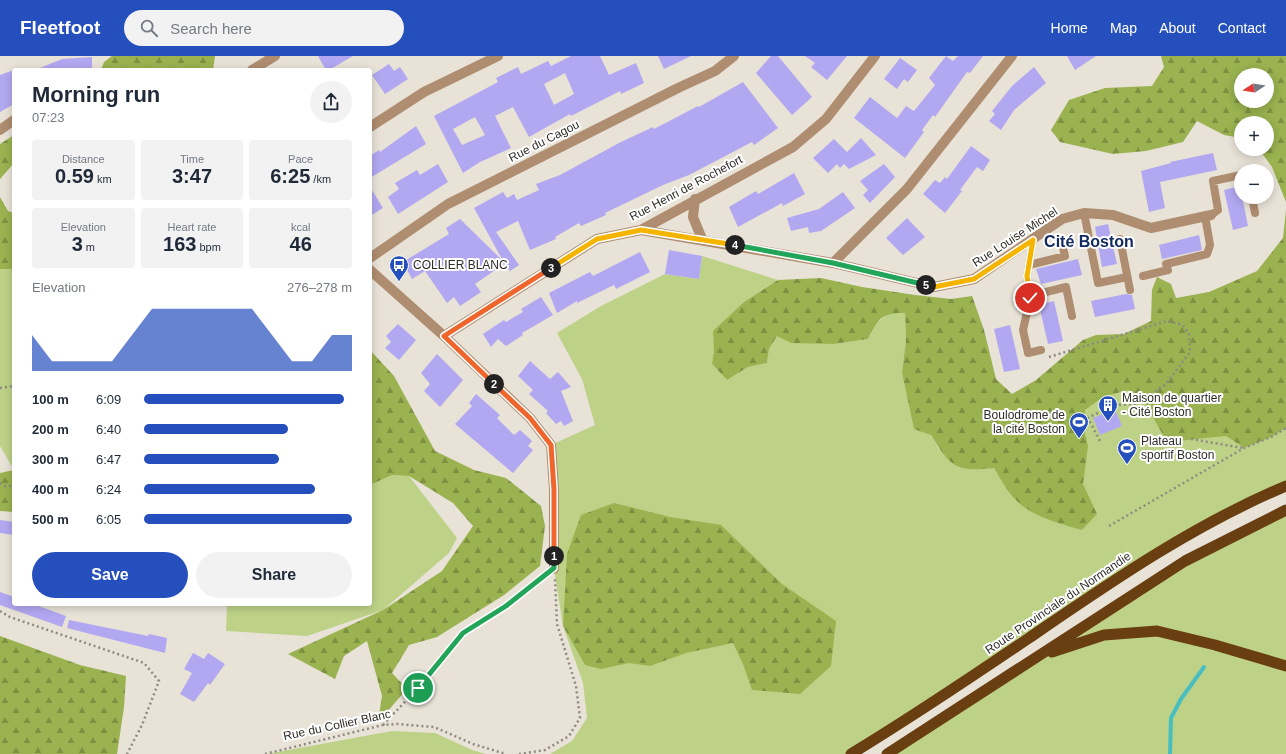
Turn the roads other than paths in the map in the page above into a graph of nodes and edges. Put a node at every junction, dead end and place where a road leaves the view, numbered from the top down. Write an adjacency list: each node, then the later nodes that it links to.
1 (275, 56): 6 (street)
2 (498, 56): 8 (street)
3 (734, 56): 21 (street, Rue du Cagou)
4 (875, 56): 11 (street, Rue Henri de Rochefort)
5 (1012, 56): 22 (street)
6 (255, 68)
7 (12, 121): 9 (street)
8 (372, 126)
9 (0, 130)
10 (1234, 178): 15 (lane)
11 (695, 199): 16 (street, Rue Henri de Rochefort); 17 (street)
12 (1253, 204): 14 (lane)
13 (1084, 213): 15 (street, Rue Louise Michel); 19 (street, Rue Louise Michel); 25 (lane)
14 (1255, 213)
15 (1208, 216): 26 (lane)
16 (641, 230): 17 (street, Rue Louise Michel); 30 (street, Rue Henri de Rochefort)
17 (702, 239): 22 (street, Rue Louise Michel)
18 (1120, 239): 25 (lane)
19 (1033, 240): 22 (street, Rue Louise Michel); 23 (lane)
20 (1063, 248): 23 (lane)
21 (372, 257)
22 (833, 263)
23 (1029, 265): 28 (lane)
24 (372, 272): 30 (street)
25 (1127, 276): 27 (lane)
26 (1143, 276)
27 (1130, 290)
28 (1030, 296): 29 (lane); 31 (lane)
29 (1072, 316)
30 (444, 336): 36 (street)
31 (1041, 350)
32 (1286, 477): 34 (highway)
33 (1286, 486): 34 (highway, Route Provinciale du Normandie)
34 (1264, 495): 39 (highway, Route Provinciale du Normandie)
35 (1286, 510): 37 (highway)
36 (554, 568)
37 (1040, 656): 38 (highway); 40 (highway)
38 (1286, 666)
39 (851, 754)
40 (887, 754)

